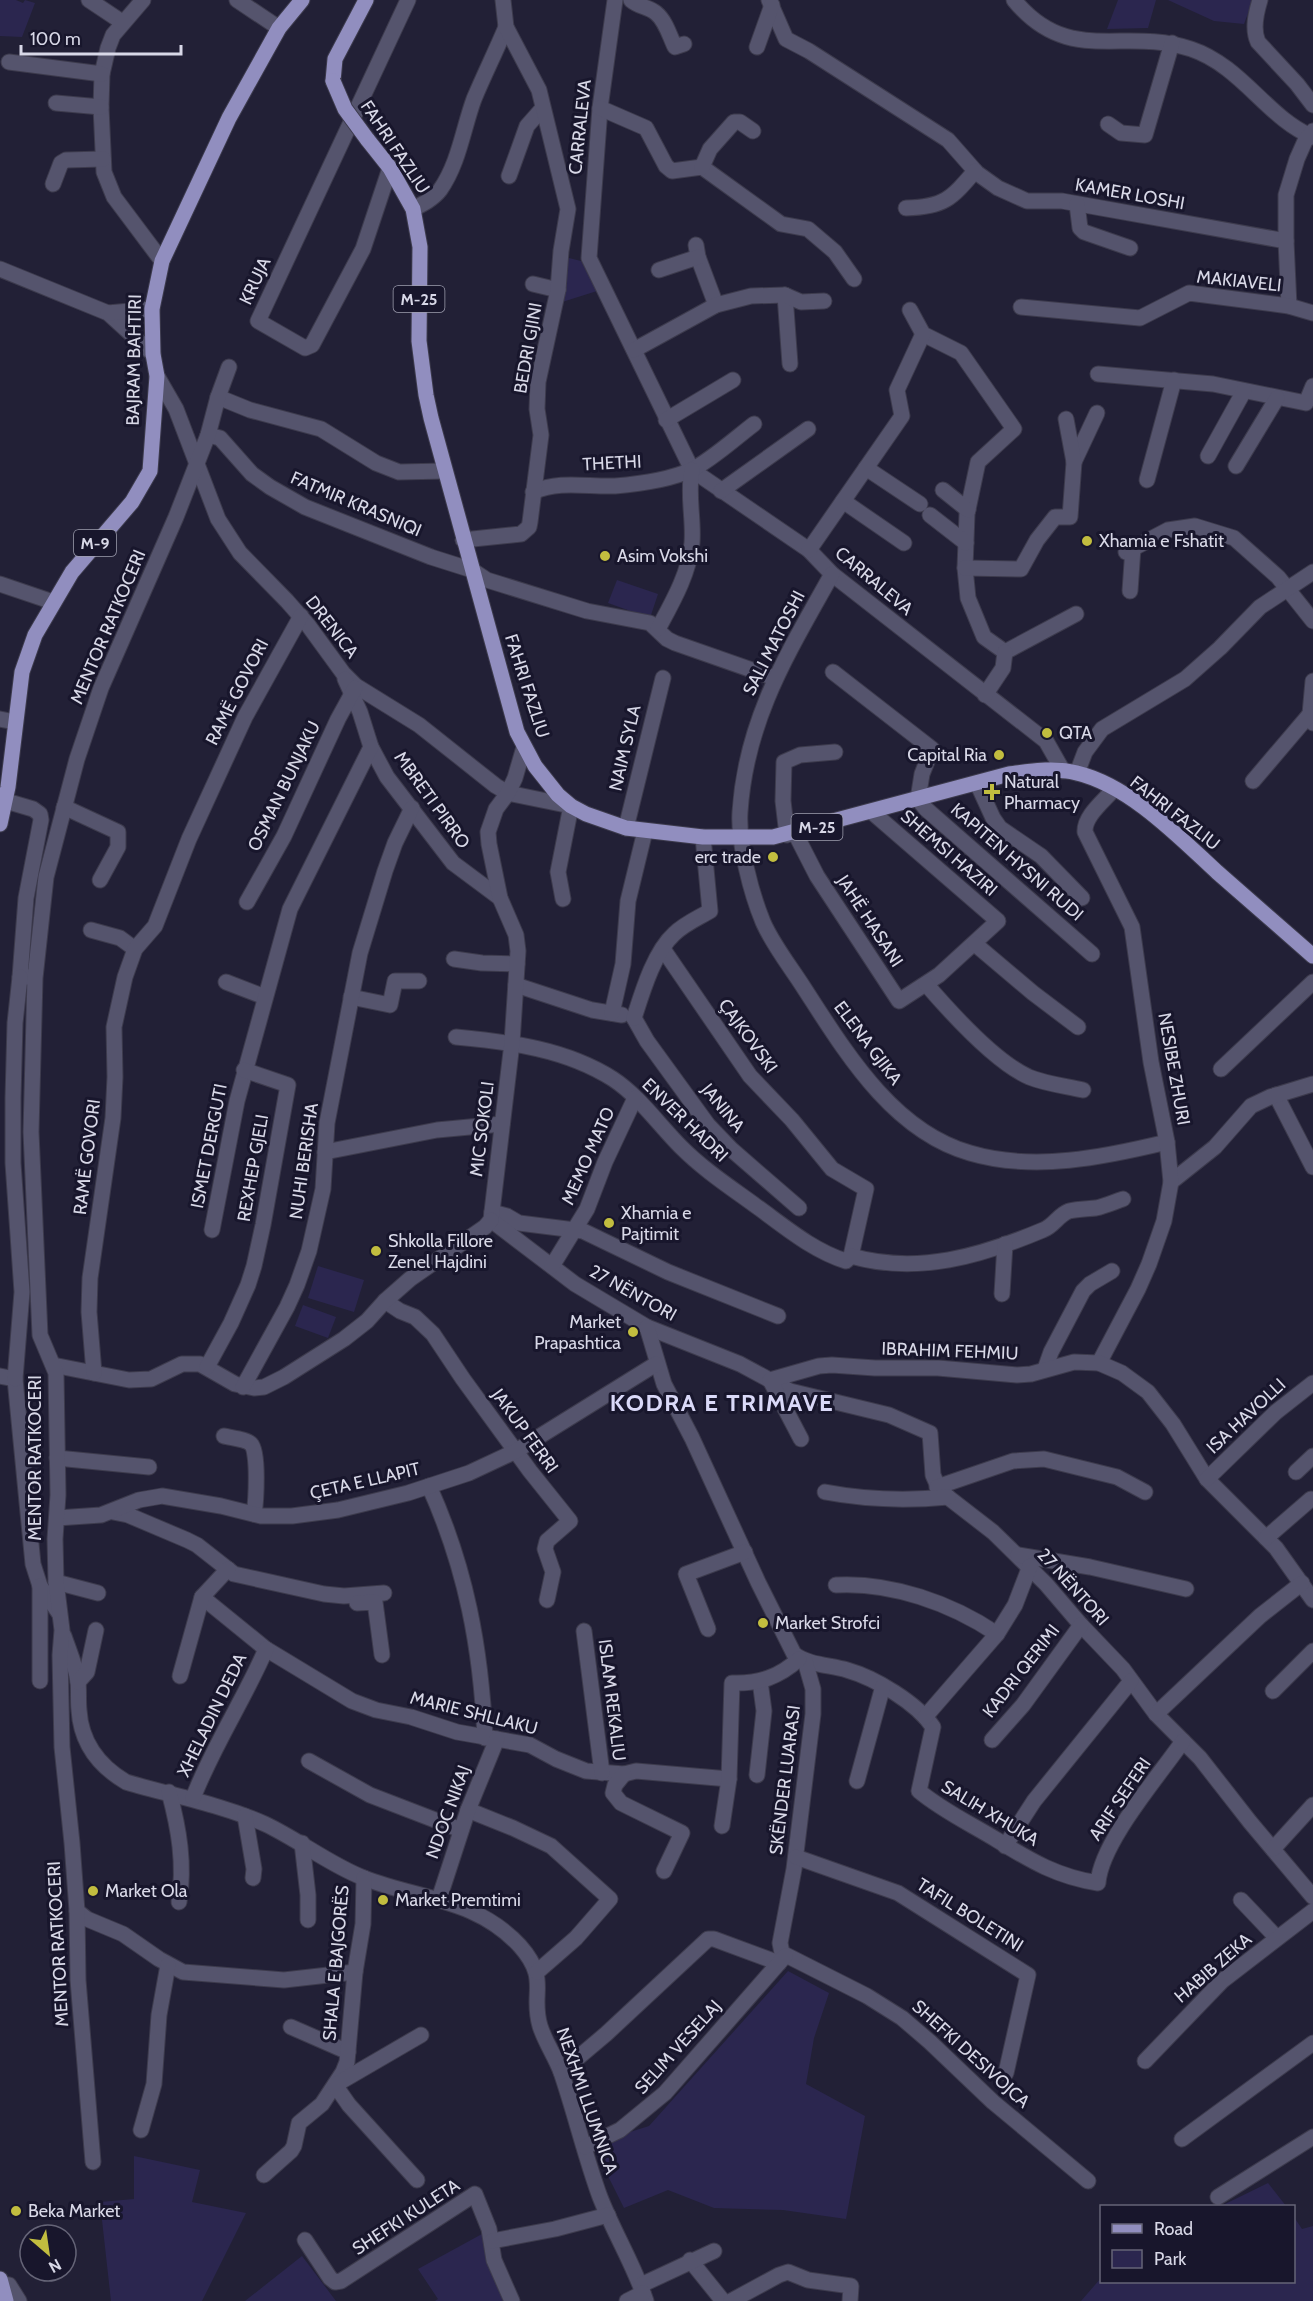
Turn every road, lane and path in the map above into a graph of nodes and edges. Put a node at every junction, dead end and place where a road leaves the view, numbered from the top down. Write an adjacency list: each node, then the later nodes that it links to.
1 (89, 0): 13 (street)
2 (143, 0): 13 (street)
3 (237, 0): 15 (street)
4 (302, 0): 15 (main road, BAJRAM BAHTIRI / M-9)
5 (366, 0): 31 (main road, FAHRI FAZLIU / M-25, bridge)
6 (408, 0): 31 (street, KRUJA)
7 (502, 0): 14 (street, BEDRI GJINI)
8 (615, 0): 24 (street, CARRALEVA)
9 (631, 0): 17 (street)
10 (1014, 0): 16 (street)
11 (1260, 0): 22 (street)
12 (770, 2): 18 (street, KAMER LOSHI); 32 (street, KAMER LOSHI)
13 (122, 22): 20 (street)
14 (506, 27): 25 (street, BEDRI GJINI); 37 (street)
15 (279, 28): 42 (main road, BAJRAM BAHTIRI / M-9)
16 (1172, 43): 26 (street); 28 (street)
17 (684, 44)
18 (757, 46)
19 (9, 62): 20 (street)
20 (102, 74): 23 (street)
21 (56, 103): 23 (street)
22 (1313, 105)
23 (100, 107): 29 (street)
24 (600, 108): 30 (street); 41 (street, CARRALEVA)
25 (542, 109): 33 (street); 40 (street, BEDRI GJINI)
26 (1108, 124)
27 (753, 131): 30 (street)
28 (1312, 134): 38 (street)
29 (103, 159): 34 (street); 42 (street)
30 (702, 167): 45 (street)
31 (390, 168): 37 (main road, FAHRI FAZLIU / M-25)
32 (975, 171): 35 (street, KAMER LOSHI); 36 (street)
33 (508, 176)
34 (54, 184)
35 (1077, 204): 38 (street, KAMER LOSHI); 39 (street)
36 (906, 208)
37 (413, 209): 82 (main road, FAHRI FAZLIU / M-25)
38 (1286, 241): 51 (street)
39 (1130, 248)
40 (561, 251): 41 (street); 47 (street, BEDRI GJINI)
41 (589, 258): 58 (street, CARRALEVA)
42 (162, 261): 53 (main road, BAJRAM BAHTIRI / M-9)
43 (0, 269): 55 (street)
44 (659, 270): 50 (street)
45 (854, 279)
46 (533, 284): 47 (street)
47 (558, 290): 86 (street, BEDRI GJINI)
48 (785, 295): 49 (street); 50 (street); 60 (street)
49 (825, 301)
50 (716, 305): 58 (street)
51 (1289, 306): 52 (street, MAKIAVELI); 56 (street, MAKIAVELI)
52 (1021, 307)
53 (152, 309): 55 (street); 59 (main road, BAJRAM BAHTIRI / M-9)
54 (910, 310): 57 (street)
55 (108, 313): 59 (street)
56 (1313, 313)
57 (923, 334): 80 (street); 88 (street)
58 (634, 350): 72 (street, CARRALEVA)
59 (153, 354): 63 (main road, BAJRAM BAHTIRI / M-9)
60 (790, 364)
61 (229, 366): 68 (street, MENTOR RATKOCERI)
62 (1098, 374): 65 (street)
63 (157, 376): 78 (street, DRENICA); 100 (main road, BAJRAM BAHTIRI / M-9)
64 (733, 380): 72 (street)
65 (1174, 380): 67 (street); 83 (street)
66 (1313, 386): 69 (street)
67 (1244, 391): 69 (street); 76 (street)
68 (218, 398): 75 (street, MENTOR RATKOCERI); 82 (street)
69 (1277, 398): 79 (street)
70 (1097, 413): 77 (street)
71 (1066, 419): 77 (street)
72 (666, 420): 81 (street, CARRALEVA)
73 (754, 424): 81 (street)
74 (808, 429): 85 (street)
75 (208, 435): 78 (street, MENTOR RATKOCERI); 94 (street, FATMIR KRASNIQI)
76 (1208, 456)
77 (1074, 462): 93 (street)
78 (196, 465): 102 (street, DRENICA); 126 (street, MENTOR RATKOCERI)
79 (1236, 466)
80 (866, 468): 87 (street); 91 (street)
81 (692, 470): 85 (street, CARRALEVA); 86 (street, THETHI); 104 (street)
82 (445, 471): 89 (main road, FAHRI FAZLIU / M-25)
83 (1147, 480)
84 (943, 490): 88 (street)
85 (721, 491): 92 (street, CARRALEVA)
86 (533, 492): 89 (street, BEDRI GJINI)
87 (843, 501): 90 (street); 92 (street)
88 (968, 510): 91 (street)
89 (463, 540): 94 (main road, FAHRI FAZLIU / M-25)
90 (904, 543)
91 (966, 543): 93 (street)
92 (809, 550): 96 (street, CARRALEVA)
93 (965, 568): 105 (street)
94 (471, 570): 104 (street, FATMIR KRASNIQI); 116 (main road, FAHRI FAZLIU / M-25)
95 (1313, 572): 98 (street)
96 (832, 574): 109 (street, SALI MATOSHI); 112 (street, CARRALEVA)
97 (0, 584): 100 (street)
98 (1288, 590): 99 (street); 103 (street); 118 (street)
99 (1130, 591)
100 (53, 602): 114 (main road, BAJRAM BAHTIRI / M-9)
101 (1076, 614): 105 (street)
102 (301, 616): 107 (street, DRENICA); 142 (street, RAMË GOVORI)
103 (1313, 621)
104 (658, 629): 109 (street, FATMIR KRASNIQI)
105 (1005, 652): 112 (street)
106 (833, 672): 124 (street)
107 (343, 673): 111 (street, MBRETI PIRRO)
108 (663, 678): 130 (street, NAIM SYLA)
109 (775, 678): 134 (street, SALI MATOSHI)
110 (1313, 681): 113 (street)
111 (354, 689): 115 (street, MBRETI PIRRO); 123 (street, DRENICA); 139 (street, OSMAN BUNJAKU)
112 (985, 695): 118 (street, CARRALEVA)
113 (1311, 718): 119 (street)
114 (8, 721): 122 (main road, BAJRAM BAHTIRI / M-9)
115 (371, 747): 127 (street, MBRETI PIRRO); 154 (street)
116 (524, 747): 123 (street, MIC SOKOLI); 125 (main road, FAHRI FAZLIU / M-25)
117 (836, 752): 132 (street)
118 (1070, 772): 120 (main road, FAHRI FAZLIU / M-25); 121 (main road, FAHRI FAZLIU / M-25)
119 (1253, 781)
120 (977, 783): 124 (main road, FAHRI FAZLIU / M-25); 137 (street)
121 (1114, 789): 145 (main road, FAHRI FAZLIU / M-25); 168 (street, NESIBE ZHURI)
122 (5, 792): 129 (main road, BAJRAM BAHTIRI / M-9); 148 (street)
123 (508, 793): 125 (street, DRENICA); 136 (street, MIC SOKOLI)
124 (918, 799): 128 (main road, FAHRI FAZLIU / M-25); 144 (street, KAPITEN HYSNI RUDI)
125 (571, 806): 130 (main road, FAHRI FAZLIU / M-25); 138 (street)
126 (64, 807): 135 (street); 148 (street, MENTOR RATKOCERI)
127 (412, 808): 136 (street, MBRETI PIRRO); 155 (street, NUHI BERISHA)
128 (872, 812): 132 (main road, FAHRI FAZLIU / M-25); 141 (street, SHEMSI HAZIRI)
129 (0, 824)
130 (626, 828): 131 (main road, FAHRI FAZLIU / M-25)
131 (645, 831): 133 (main road, FAHRI FAZLIU / M-25); 156 (street)
132 (791, 834): 134 (main road, FAHRI FAZLIU / M-25); 152 (street, JAHË HASANI)
133 (704, 837): 134 (main road, FAHRI FAZLIU / M-25); 143 (street)
134 (740, 838): 168 (street, ELENA GJIKA)
135 (100, 880)
136 (500, 898): 147 (street, MIC SOKOLI)
137 (1082, 898)
138 (563, 899)
139 (247, 902)
140 (91, 930): 142 (street)
141 (975, 944): 152 (street, SHEMSI HAZIRI); 158 (street)
142 (135, 949): 192 (street, RAMË GOVORI)
143 (663, 949): 157 (street); 178 (street, ÇAJKOVSKI)
144 (1092, 954)
145 (1313, 956)
146 (454, 959): 147 (street)
147 (517, 964): 153 (street, MIC SOKOLI)
148 (27, 977): 181 (street); 182 (street, MENTOR RATKOCERI)
149 (419, 981): 155 (street)
150 (226, 982): 154 (street)
151 (1313, 982): 161 (street)
152 (926, 984): 164 (street)
153 (516, 985): 156 (street); 160 (street, MIC SOKOLI)
154 (265, 997): 162 (street)
155 (351, 997): 169 (street, NUHI BERISHA)
156 (612, 1013): 157 (street)
157 (634, 1018): 173 (street, JANINA)
158 (1078, 1026)
159 (456, 1037): 160 (street)
160 (512, 1042): 166 (street, ENVER HADRI); 167 (street, MIC SOKOLI)
161 (1221, 1069)
162 (244, 1070): 176 (street, ISMET DERGUTI); 190 (street, REXHEP GJELI)
163 (1313, 1084): 165 (street)
164 (1083, 1090)
165 (1276, 1095): 170 (street); 171 (street)
166 (635, 1098): 175 (street, MEMO MATO); 178 (street, ENVER HADRI)
167 (502, 1124): 169 (street); 174 (street, MIC SOKOLI)
168 (1167, 1142): 171 (street, NESIBE ZHURI)
169 (325, 1152): 197 (street, NUHI BERISHA)
170 (1313, 1167)
171 (1171, 1182): 187 (street, NESIBE ZHURI)
172 (1123, 1199): 177 (street, ENVER HADRI)
173 (799, 1208)
174 (491, 1216): 175 (street); 179 (street, 27 NËNTORI); 184 (street)
175 (574, 1229): 179 (street, MEMO MATO); 185 (street)
176 (212, 1230)
177 (1005, 1244): 178 (street, ENVER HADRI); 183 (street)
178 (851, 1256)
179 (552, 1266): 186 (street, 27 NËNTORI)
180 (1112, 1271): 191 (street)
181 (22, 1292): 182 (street); 194 (street)
182 (39, 1292): 188 (street, MENTOR RATKOCERI)
183 (1002, 1294)
184 (385, 1301): 197 (street); 200 (street, JAKUP FERRI)
185 (778, 1316)
186 (647, 1327): 189 (street, SKËNDER LUARASI); 195 (street, 27 NËNTORI)
187 (1099, 1363): 191 (street, IBRAHIM FEHMIU); 205 (street, IBRAHIM FEHMIU)
188 (53, 1365): 192 (street); 202 (street, MENTOR RATKOCERI)
189 (656, 1365): 200 (street, ÇETA E LLAPIT); 215 (street, SKËNDER LUARASI)
190 (207, 1366): 192 (street); 197 (street)
191 (1045, 1370): 195 (street, IBRAHIM FEHMIU)
192 (94, 1373)
193 (0, 1376): 194 (street)
194 (15, 1379): 223 (street)
195 (770, 1380): 199 (street); 208 (street, 27 NËNTORI)
196 (1313, 1383): 205 (street, ISA HAVOLLI)
197 (243, 1386)
198 (224, 1436): 212 (street)
199 (801, 1439)
200 (516, 1451): 206 (street, ÇETA E LLAPIT); 228 (street, JAKUP FERRI)
201 (1313, 1456): 204 (street)
202 (57, 1458): 203 (street); 213 (street, MENTOR RATKOCERI)
203 (149, 1467)
204 (1296, 1472)
205 (1207, 1479): 214 (street, IBRAHIM FEHMIU)
206 (429, 1486): 212 (street, ÇETA E LLAPIT); 250 (street)
207 (825, 1492): 208 (street)
208 (942, 1492): 209 (street); 216 (street, 27 NËNTORI)
209 (1145, 1492)
210 (1311, 1499): 214 (street)
211 (113, 1512): 212 (street, ÇETA E LLAPIT); 213 (street, ÇETA E LLAPIT); 218 (street)
212 (254, 1514)
213 (57, 1518): 219 (street, MENTOR RATKOCERI)
214 (1266, 1538): 220 (street, IBRAHIM FEHMIU)
215 (744, 1552): 232 (street); 240 (street, SKËNDER LUARASI)
216 (1018, 1555): 217 (street, 27 NËNTORI); 224 (street)
217 (1030, 1566): 231 (street, 27 NËNTORI); 236 (street)
218 (228, 1569): 221 (street); 227 (street)
219 (56, 1582): 225 (street); 230 (street, MENTOR RATKOCERI)
220 (1302, 1583): 229 (street, IBRAHIM FEHMIU); 248 (street)
221 (280, 1585): 226 (street); 239 (street)
222 (836, 1585): 236 (street)
223 (40, 1586): 230 (street); 242 (street)
224 (1186, 1589)
225 (98, 1593)
226 (384, 1593)
227 (202, 1598): 237 (street, MARIE SHLLAKU); 241 (street)
228 (548, 1600)
229 (1313, 1600)
230 (59, 1614): 233 (street, MENTOR RATKOCERI)
231 (1081, 1625): 244 (street, 27 NËNTORI); 251 (street, KADRI QERIMI)
232 (708, 1629)
233 (62, 1630): 245 (street, NEXHMI LLUMNICA); 278 (street, MENTOR RATKOCERI)
234 (96, 1630): 245 (street)
235 (584, 1631): 254 (street, ISLAM REKALIU)
236 (997, 1634): 249 (street)
237 (266, 1648): 250 (street, MARIE SHLLAKU); 260 (street, XHELADIN DEDA)
238 (1313, 1651): 247 (street)
239 (382, 1655)
240 (802, 1660): 243 (street); 246 (street); 269 (street, SKËNDER LUARASI)
241 (180, 1676)
242 (40, 1681)
243 (760, 1681): 256 (street); 257 (street)
244 (1131, 1681): 248 (street, 27 NËNTORI); 267 (street)
245 (78, 1682): 259 (street, NEXHMI LLUMNICA)
246 (883, 1686): 249 (street); 258 (street)
247 (1273, 1691)
248 (1156, 1714): 252 (street, 27 NËNTORI)
249 (925, 1717): 267 (street, SALIH XHUKA)
250 (491, 1738): 254 (street, MARIE SHLLAKU); 262 (street, NDOC NIKAJ)
251 (992, 1740)
252 (1183, 1741): 268 (street, 27 NËNTORI); 273 (street, ARIF SEFERI)
253 (309, 1761): 265 (street)
254 (602, 1773): 255 (street, MARIE SHLLAKU)
255 (624, 1774): 257 (street, MARIE SHLLAKU); 270 (street)
256 (757, 1775)
257 (729, 1779): 264 (street)
258 (857, 1781)
259 (169, 1792): 260 (street, NEXHMI LLUMNICA); 277 (street)
260 (193, 1798): 263 (street, NEXHMI LLUMNICA)
261 (1313, 1805): 268 (street)
262 (468, 1810): 265 (street, NDOC NIKAJ); 285 (street)
263 (245, 1816): 266 (street, NEXHMI LLUMNICA); 271 (street)
264 (722, 1826)
265 (461, 1830): 275 (street, NDOC NIKAJ)
266 (302, 1843): 272 (street, NEXHMI LLUMNICA); 280 (street)
267 (1005, 1846): 273 (street, SALIH XHUKA)
268 (1273, 1849): 274 (street, 27 NËNTORI)
269 (796, 1857): 282 (street, SKËNDER LUARASI); 292 (street, TAFIL BOLETINI)
270 (664, 1871)
271 (253, 1878)
272 (364, 1878): 275 (street, NEXHMI LLUMNICA); 284 (street, SHALA E BAJGORËS)
273 (1098, 1882)
274 (1313, 1897)
275 (439, 1899): 285 (street, NEXHMI LLUMNICA)
276 (1241, 1900): 281 (street)
277 (179, 1902)
278 (77, 1911): 283 (street); 298 (street, MENTOR RATKOCERI)
279 (1313, 1911): 281 (street, HABIB ZEKA)
280 (308, 1920)
281 (1277, 1938): 290 (street, HABIB ZEKA)
282 (782, 1959): 291 (street, SHEFKI DESIVOJCA); 297 (street, SELIM VESELAJ); 301 (street, SHEFKI DESIVOJCA)
283 (168, 1965): 284 (street); 294 (street)
284 (355, 1972): 289 (street, SHALA E BAJGORËS)
285 (537, 1972): 291 (street, NEXHMI LLUMNICA)
286 (291, 2027): 289 (street, SHALA E BAJGORËS)
287 (421, 2036): 293 (street, SHALA E BAJGORËS)
288 (1313, 2043): 296 (street)
289 (348, 2052): 293 (street, SHALA E BAJGORËS)
290 (1145, 2061)
291 (561, 2072): 297 (street, NEXHMI LLUMNICA)
292 (1006, 2073)
293 (334, 2085): 299 (street, SHALA E BAJGORËS); 300 (street)
294 (141, 2130)
295 (1313, 2137): 302 (street)
296 (1182, 2139)
297 (585, 2147): 303 (street, NEXHMI LLUMNICA)
298 (93, 2162)
299 (264, 2175)
300 (417, 2180)
301 (1088, 2181)
302 (1218, 2197)
303 (608, 2215): 305 (street); 309 (street, NEXHMI LLUMNICA)
304 (305, 2240): 305 (street, SHEFKI KULETA)
305 (492, 2241): 312 (street, SHEFKI KULETA)
306 (714, 2251): 307 (street)
307 (690, 2260): 309 (street); 314 (street)
308 (1, 2282): 310 (main road); 311 (street)
309 (643, 2293): 313 (street)
310 (6, 2301)
311 (19, 2301)
312 (512, 2301)
313 (627, 2301)
314 (723, 2301)
315 (731, 2301): 316 (street)
316 (850, 2301)

